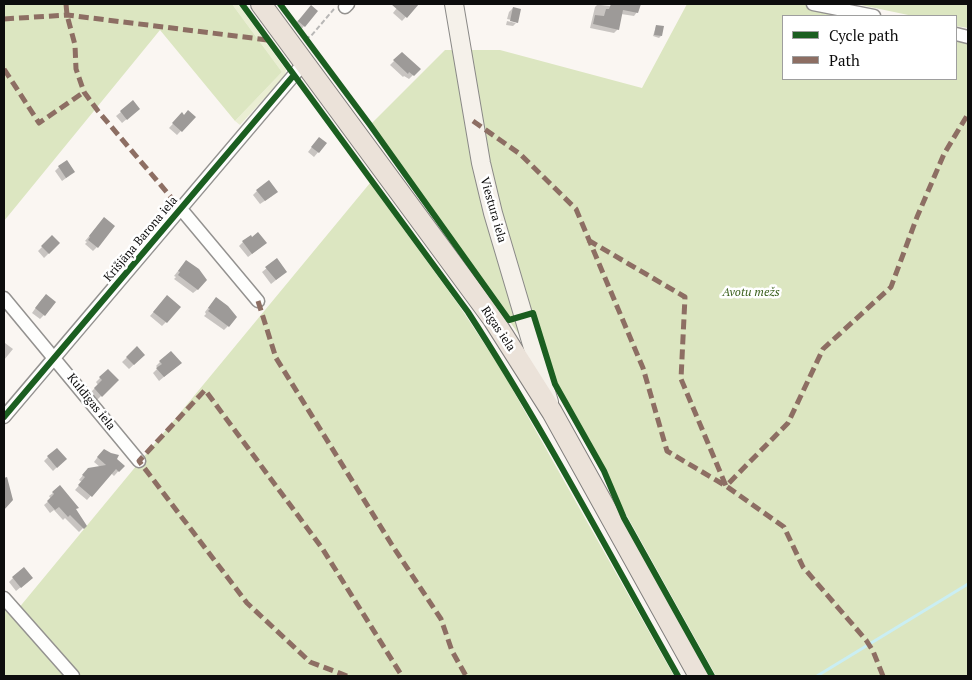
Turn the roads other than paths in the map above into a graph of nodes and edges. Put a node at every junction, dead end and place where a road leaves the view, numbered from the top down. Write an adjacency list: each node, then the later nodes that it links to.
1 (261, 4): 5 (main road, Rīgas iela)
2 (454, 4): 10 (street, Viestura iela)
3 (813, 4): 4 (street)
4 (869, 15)
5 (308, 54): 6 (street, Krišjāņa Barona iela); 10 (main road, Rīgas iela)
6 (181, 209): 8 (street); 9 (street, Krišjāņa Barona iela)
7 (4, 298): 9 (street, Kuldīgas iela)
8 (258, 301)
9 (54, 358): 11 (street, Krišjāņa Barona iela); 12 (street, Kuldīgas iela)
10 (552, 412): 15 (main road, Rīgas iela)
11 (4, 417)
12 (139, 461)
13 (4, 598): 14 (street)
14 (73, 676)
15 (699, 676)

